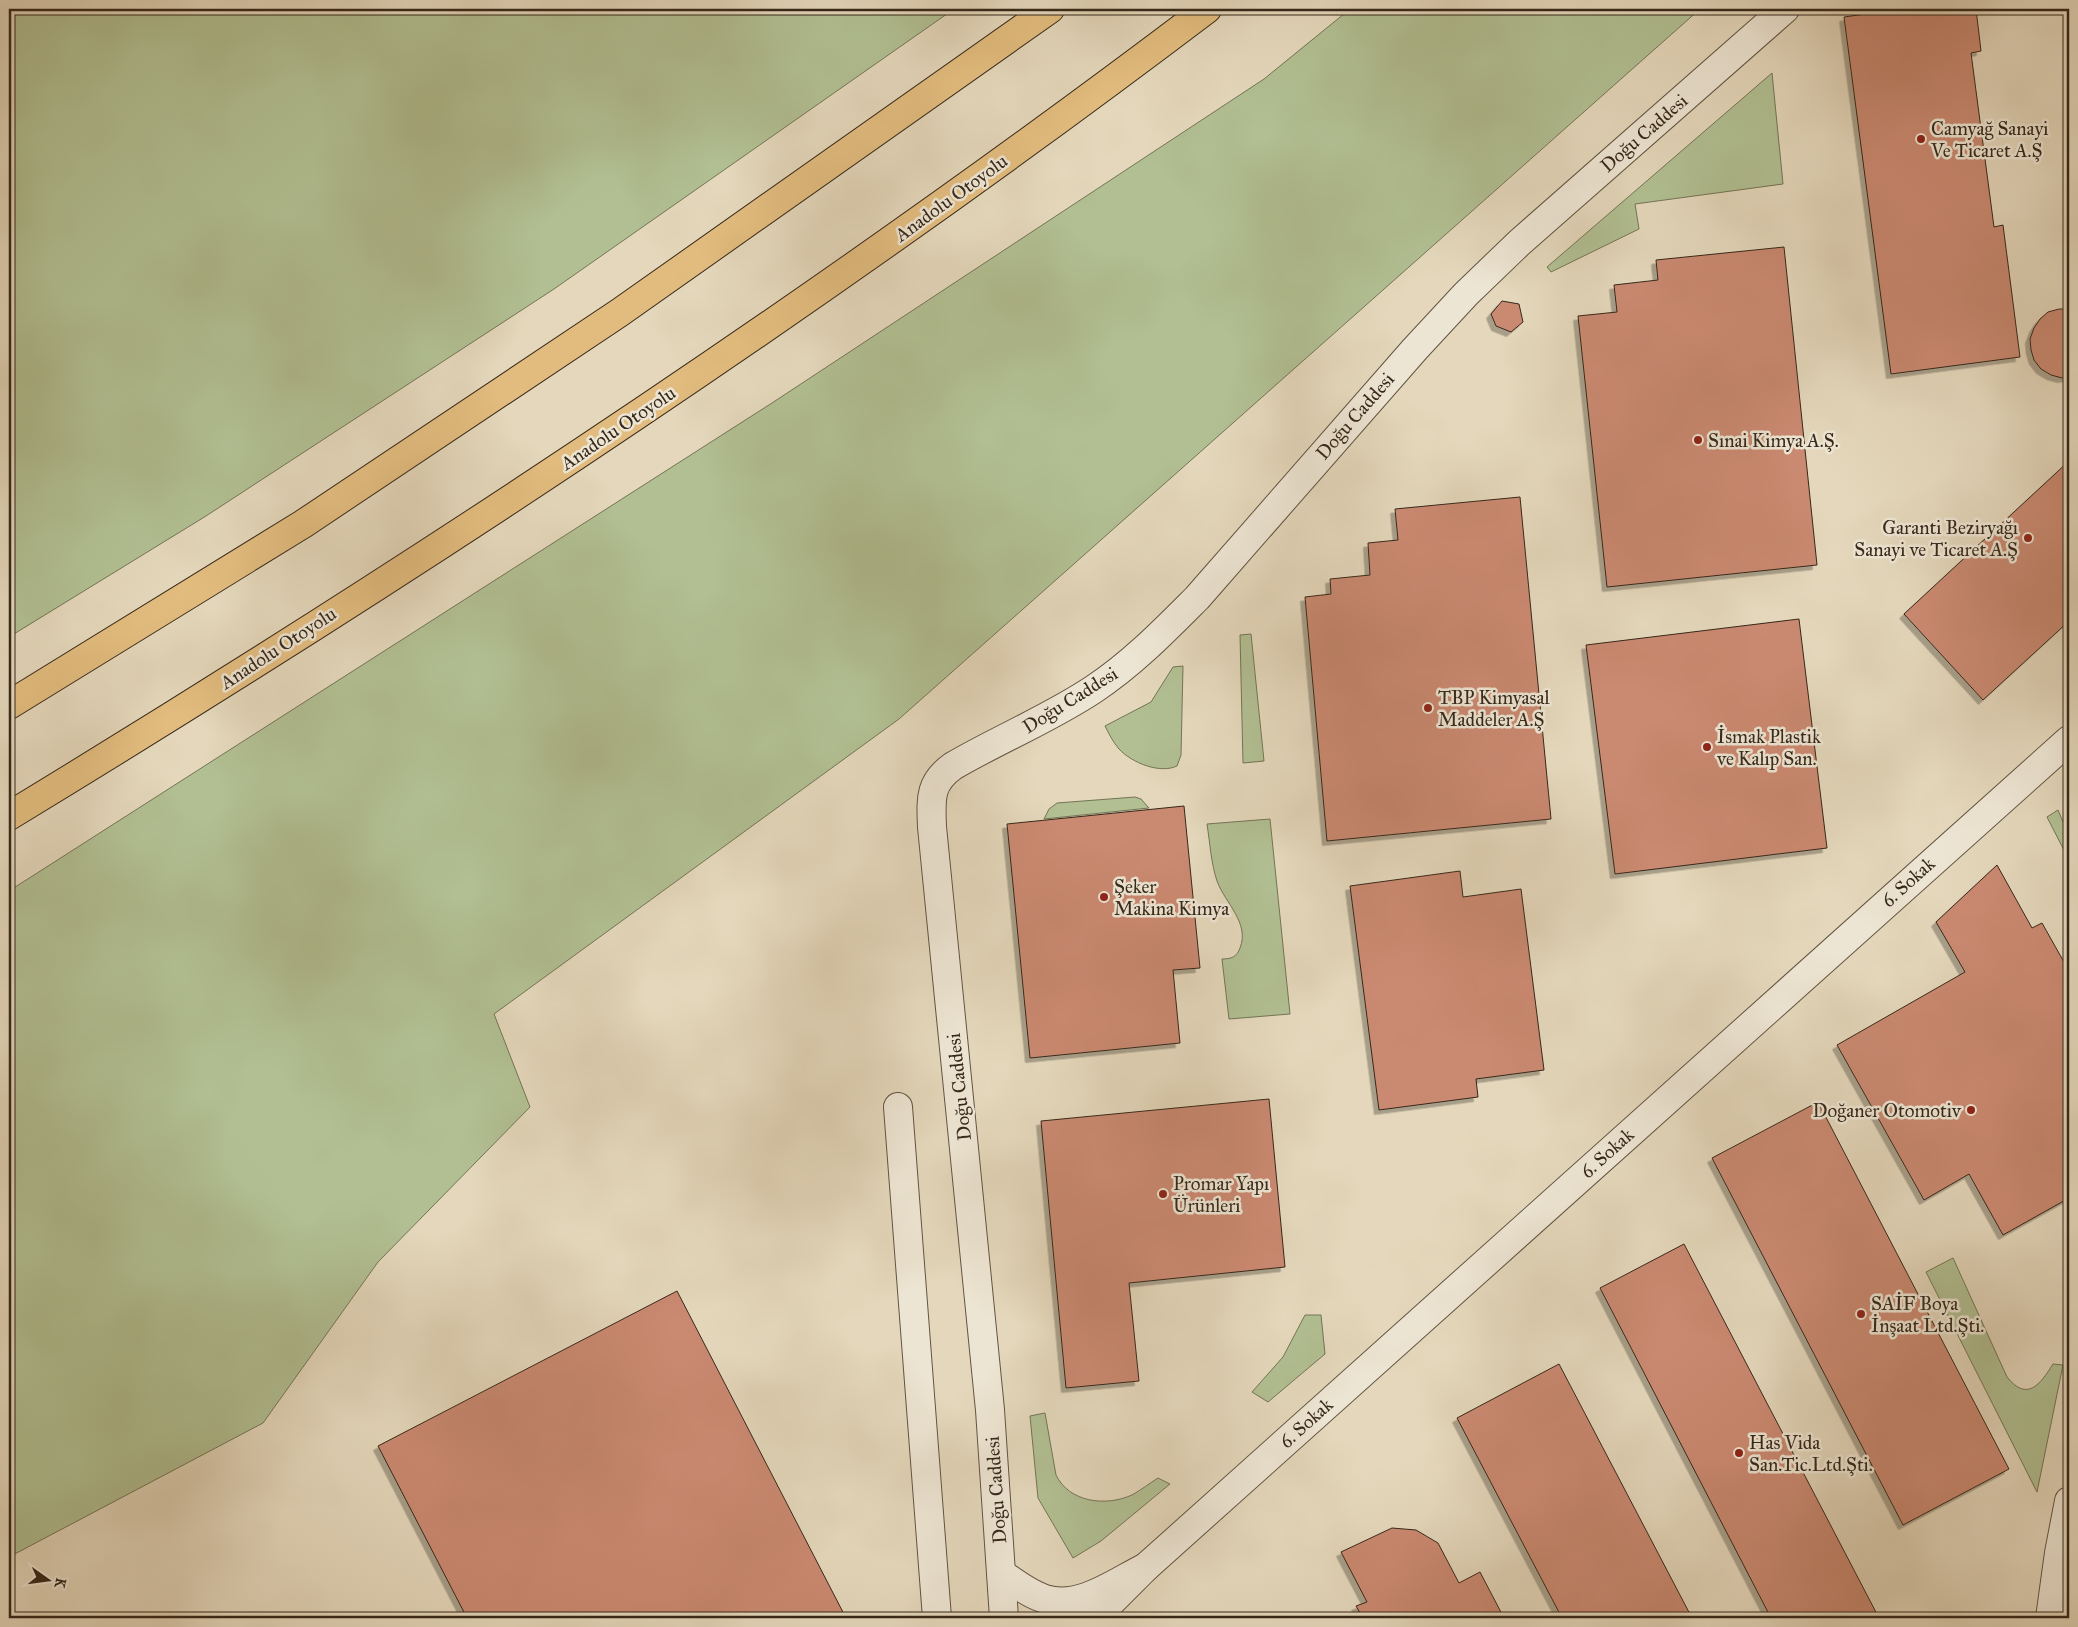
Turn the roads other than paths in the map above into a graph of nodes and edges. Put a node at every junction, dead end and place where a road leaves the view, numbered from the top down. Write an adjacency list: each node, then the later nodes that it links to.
1 (1050, 9): 4 (highway)
2 (1207, 9): 6 (highway, Anadolu Otoyolu)
3 (1785, 9): 10 (street, Doğu Caddesi)
4 (9, 704)
5 (2069, 740): 9 (street, 6. Sokak)
6 (9, 816)
7 (898, 1106): 11 (street)
8 (2069, 1501): 14 (street)
9 (1146, 1567): 10 (street, 6. Sokak); 13 (street, 6. Sokak)
10 (1001, 1573): 12 (street, Doğu Caddesi)
11 (937, 1618)
12 (1004, 1618)
13 (1095, 1618)
14 (2050, 1618)

